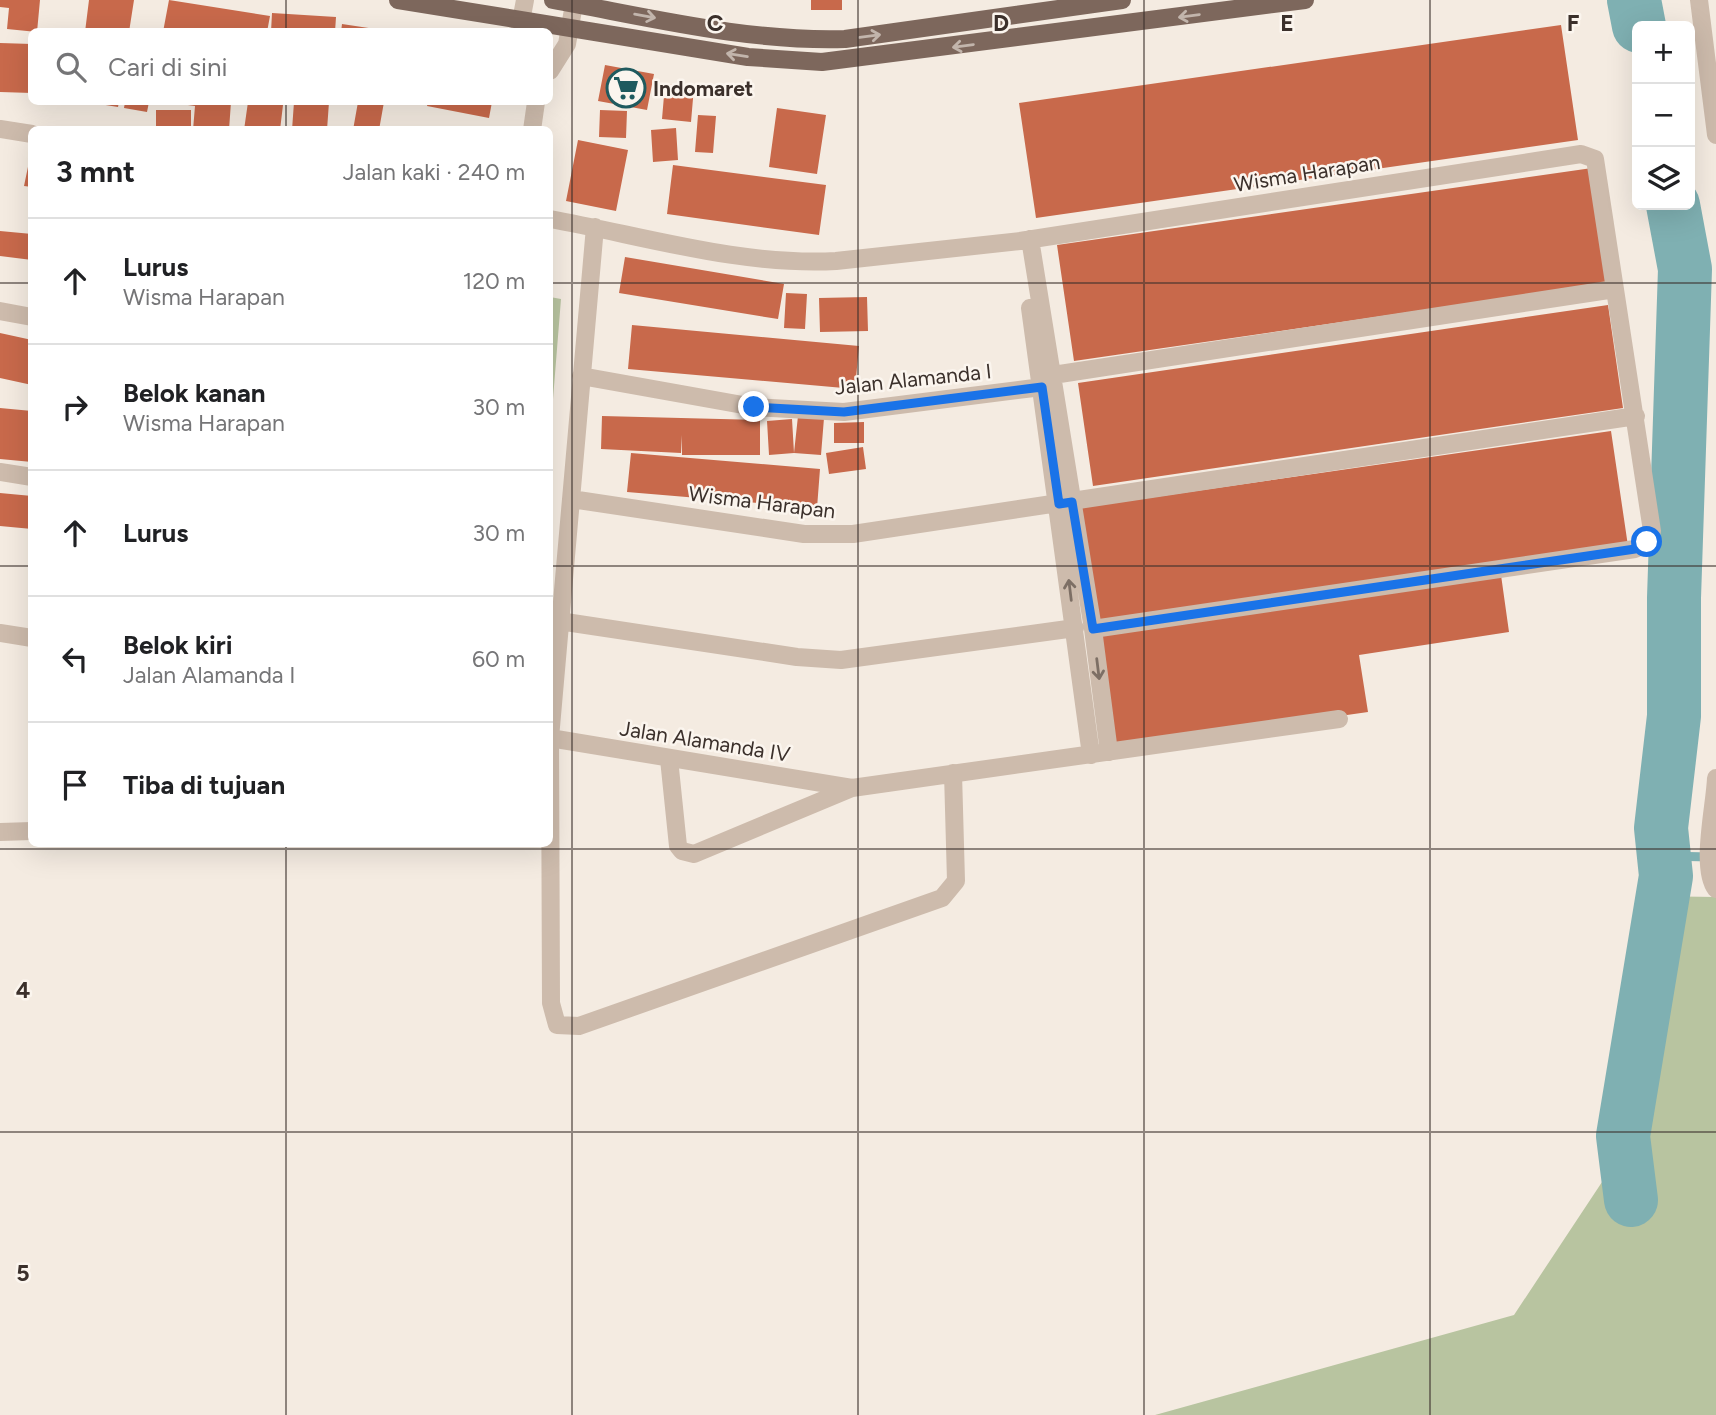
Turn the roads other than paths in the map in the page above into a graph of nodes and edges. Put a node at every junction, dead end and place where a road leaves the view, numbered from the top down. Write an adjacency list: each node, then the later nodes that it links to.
1 (398, 0): 8 (main road)
2 (525, 0): 8 (street)
3 (553, 0): 7 (main road)
4 (1122, 0): 7 (main road, one-way to 4)
5 (1305, 0): 9 (main road, one-way to 9)
6 (1699, 0): 15 (street)
7 (574, 4): 9 (street)
8 (520, 25): 9 (main road)
9 (570, 27): 10 (street)
10 (553, 67)
11 (536, 105): 12 (street)
12 (533, 126)
13 (0, 129): 14 (street)
14 (28, 133)
15 (1716, 135)
16 (553, 220): 17 (street, Wisma Harapan)
17 (594, 227): 18 (street, Wisma Harapan); 22 (street)
18 (1025, 240): 19 (street, Wisma Harapan); 23 (street)
19 (1615, 289): 23 (street); 24 (street, Wisma Harapan)
20 (0, 311): 21 (street)
21 (28, 316)
22 (582, 376): 23 (street, Jalan Alamanda I); 27 (street)
23 (1047, 381): 28 (street)
24 (1636, 416): 28 (street, Wisma Harapan); 30 (street, Wisma Harapan)
25 (0, 472): 26 (street)
26 (28, 476)
27 (571, 499): 28 (street, Wisma Harapan); 29 (street)
28 (1066, 503): 30 (street)
29 (559, 621): 30 (street, Wisma Harapan); 33 (street)
30 (1084, 629): 36 (street)
31 (0, 633): 32 (street)
32 (28, 637)
33 (553, 699)
34 (1339, 719): 36 (street)
35 (553, 739): 37 (street, Jalan Alamanda IV)
36 (1100, 754): 38 (street)
37 (669, 759): 40 (street, Jalan Alamanda IV); 40 (street)
38 (953, 774): 40 (street); 44 (street)
39 (1716, 778): 41 (street)
40 (852, 788)
41 (1714, 829): 45 (street)
42 (28, 831): 43 (street)
43 (0, 832)
44 (550, 847)
45 (1713, 884)

